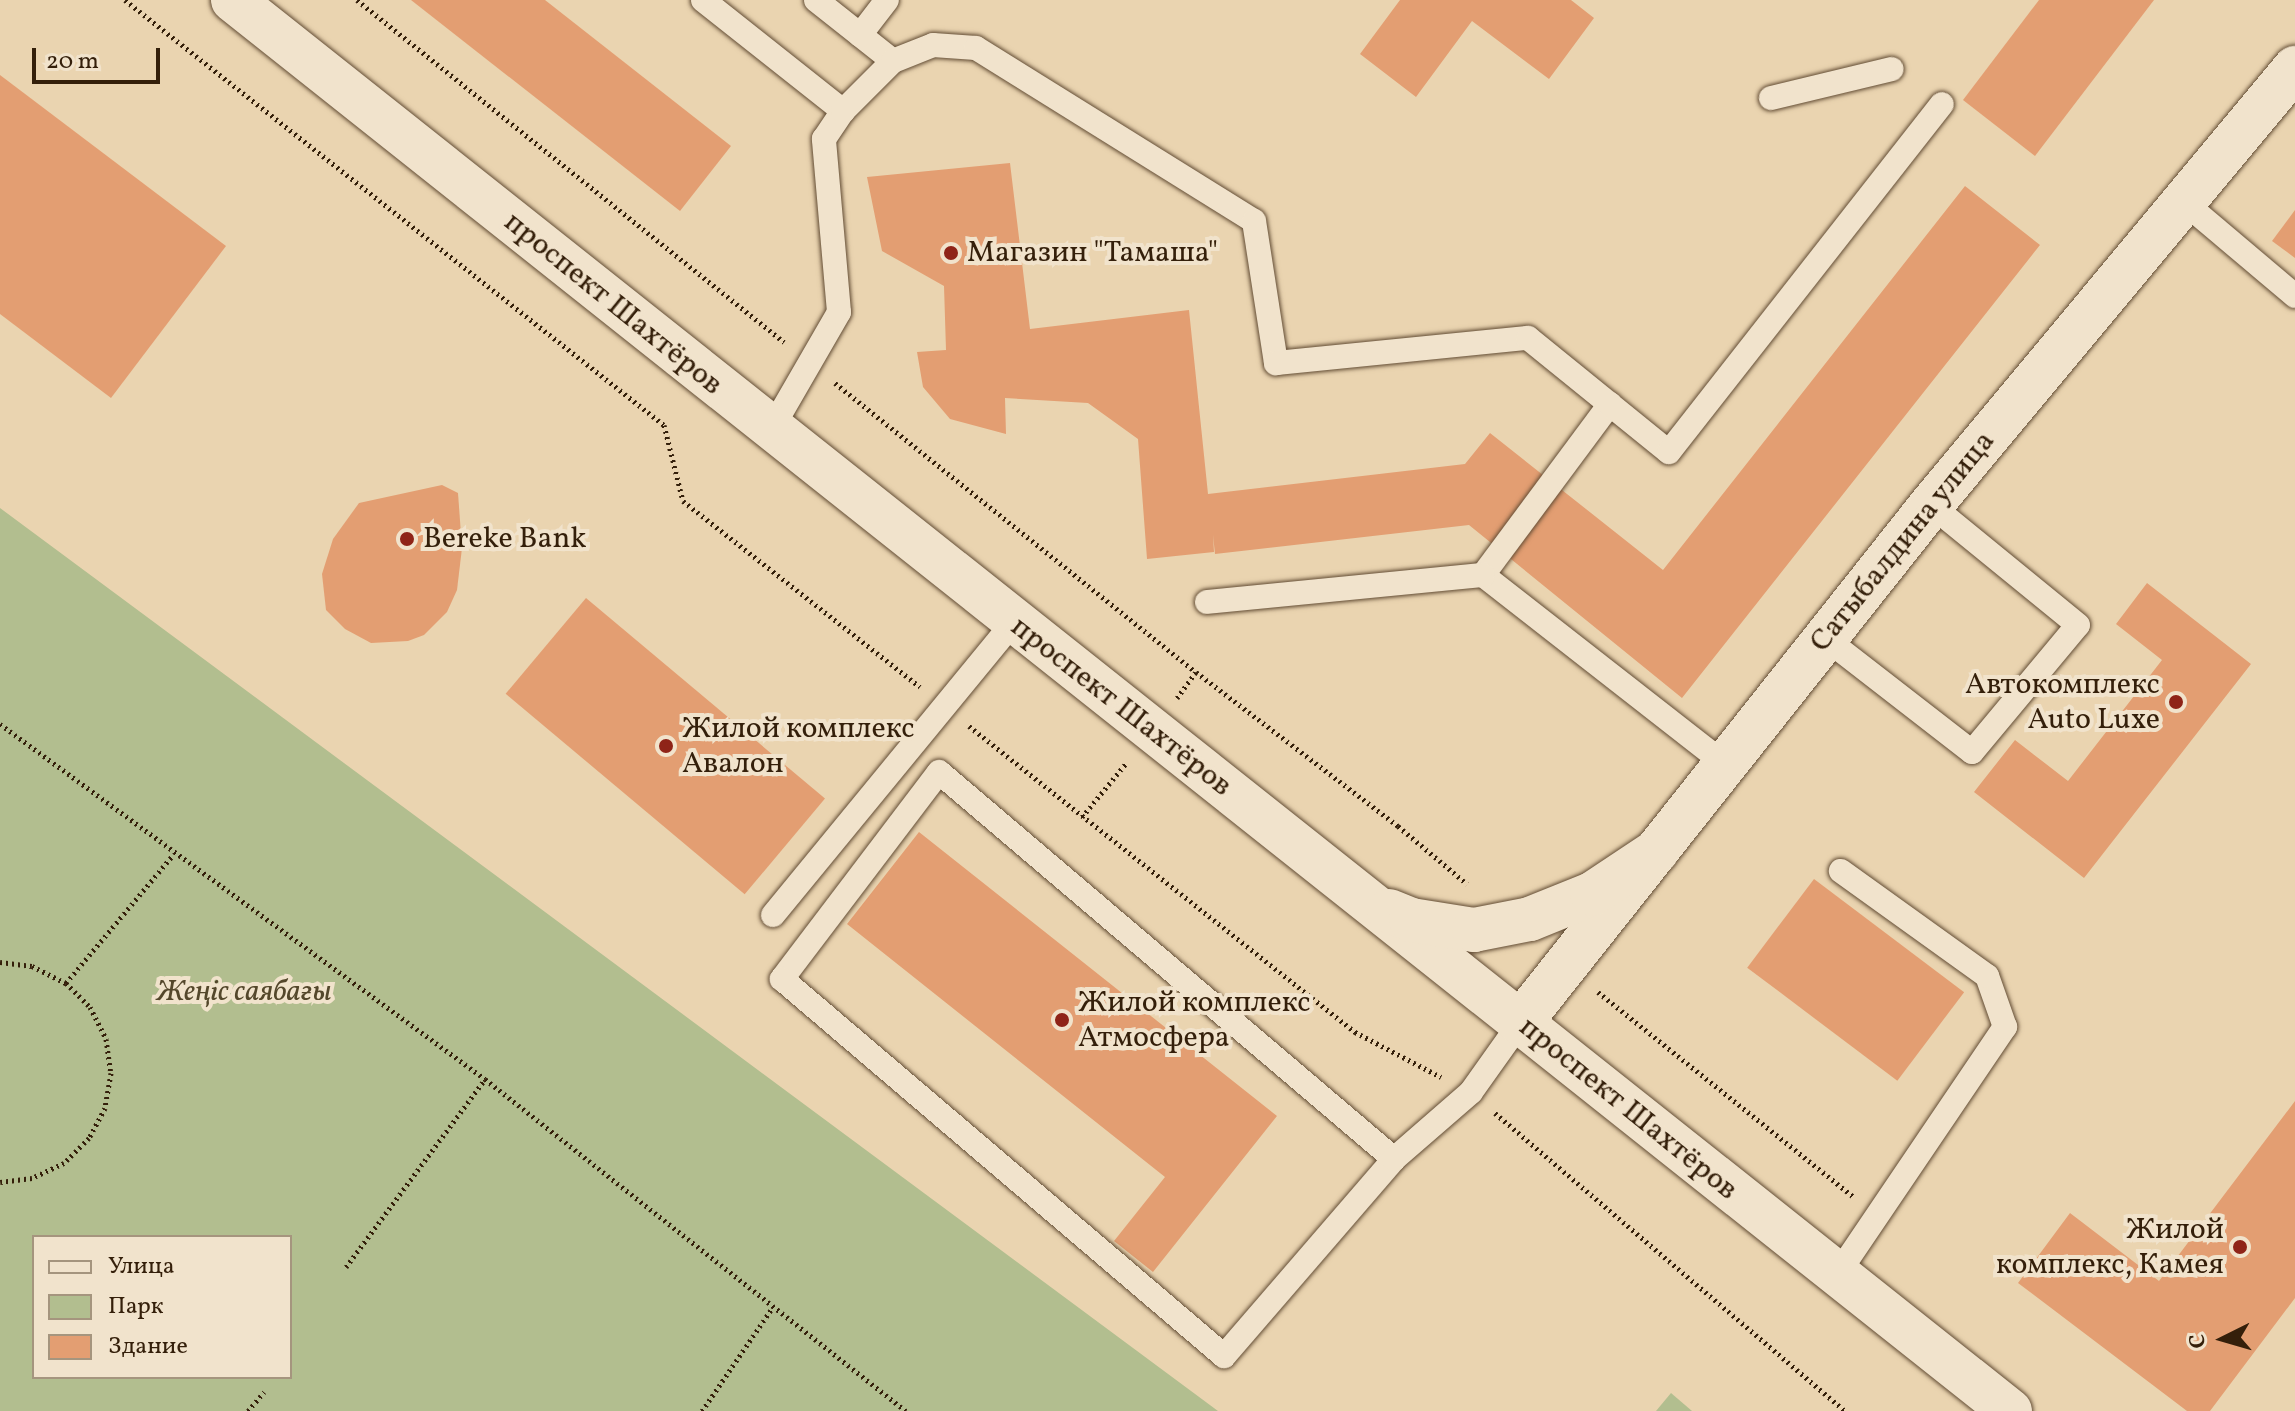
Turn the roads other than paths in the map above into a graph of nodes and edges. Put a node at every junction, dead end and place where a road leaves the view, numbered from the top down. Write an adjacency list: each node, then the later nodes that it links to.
1 (233, 0): 15 (main road, проспект Шахтёров)
2 (703, 0): 11 (lane)
3 (816, 0): 5 (lane)
4 (887, 0): 5 (lane)
5 (860, 35): 6 (lane)
6 (893, 61): 11 (lane); 14 (lane)
7 (2295, 68): 12 (main road, Сатыбалдина улица)
8 (1892, 69): 9 (lane)
9 (1771, 98)
10 (1942, 104): 14 (lane)
11 (843, 111): 15 (lane)
12 (2185, 203): 13 (lane); 16 (main road, Сатыбалдина улица)
13 (2295, 296)
14 (1610, 404): 17 (lane)
15 (771, 430): 19 (main road, проспект Шахтёров)
16 (1931, 505): 20 (main road, Сатыбалдина улица); 20 (lane)
17 (1483, 575): 18 (lane); 21 (lane)
18 (1207, 602)
19 (1014, 622): 24 (main road, проспект Шахтёров); 25 (lane)
20 (1825, 638): 21 (main road, Сатыбалдина улица)
21 (1725, 764): 22 (main road, Сатыбалдина улица)
22 (1657, 851): 24 (main road); 26 (main road, Сатыбалдина улица)
23 (1841, 871): 28 (lane)
24 (1369, 903): 26 (main road, проспект Шахтёров)
25 (773, 915)
26 (1520, 1023): 27 (lane); 28 (main road, проспект Шахтёров)
27 (1394, 1159): 27 (lane)
28 (1837, 1275): 29 (main road, проспект Шахтёров)
29 (2010, 1411)

